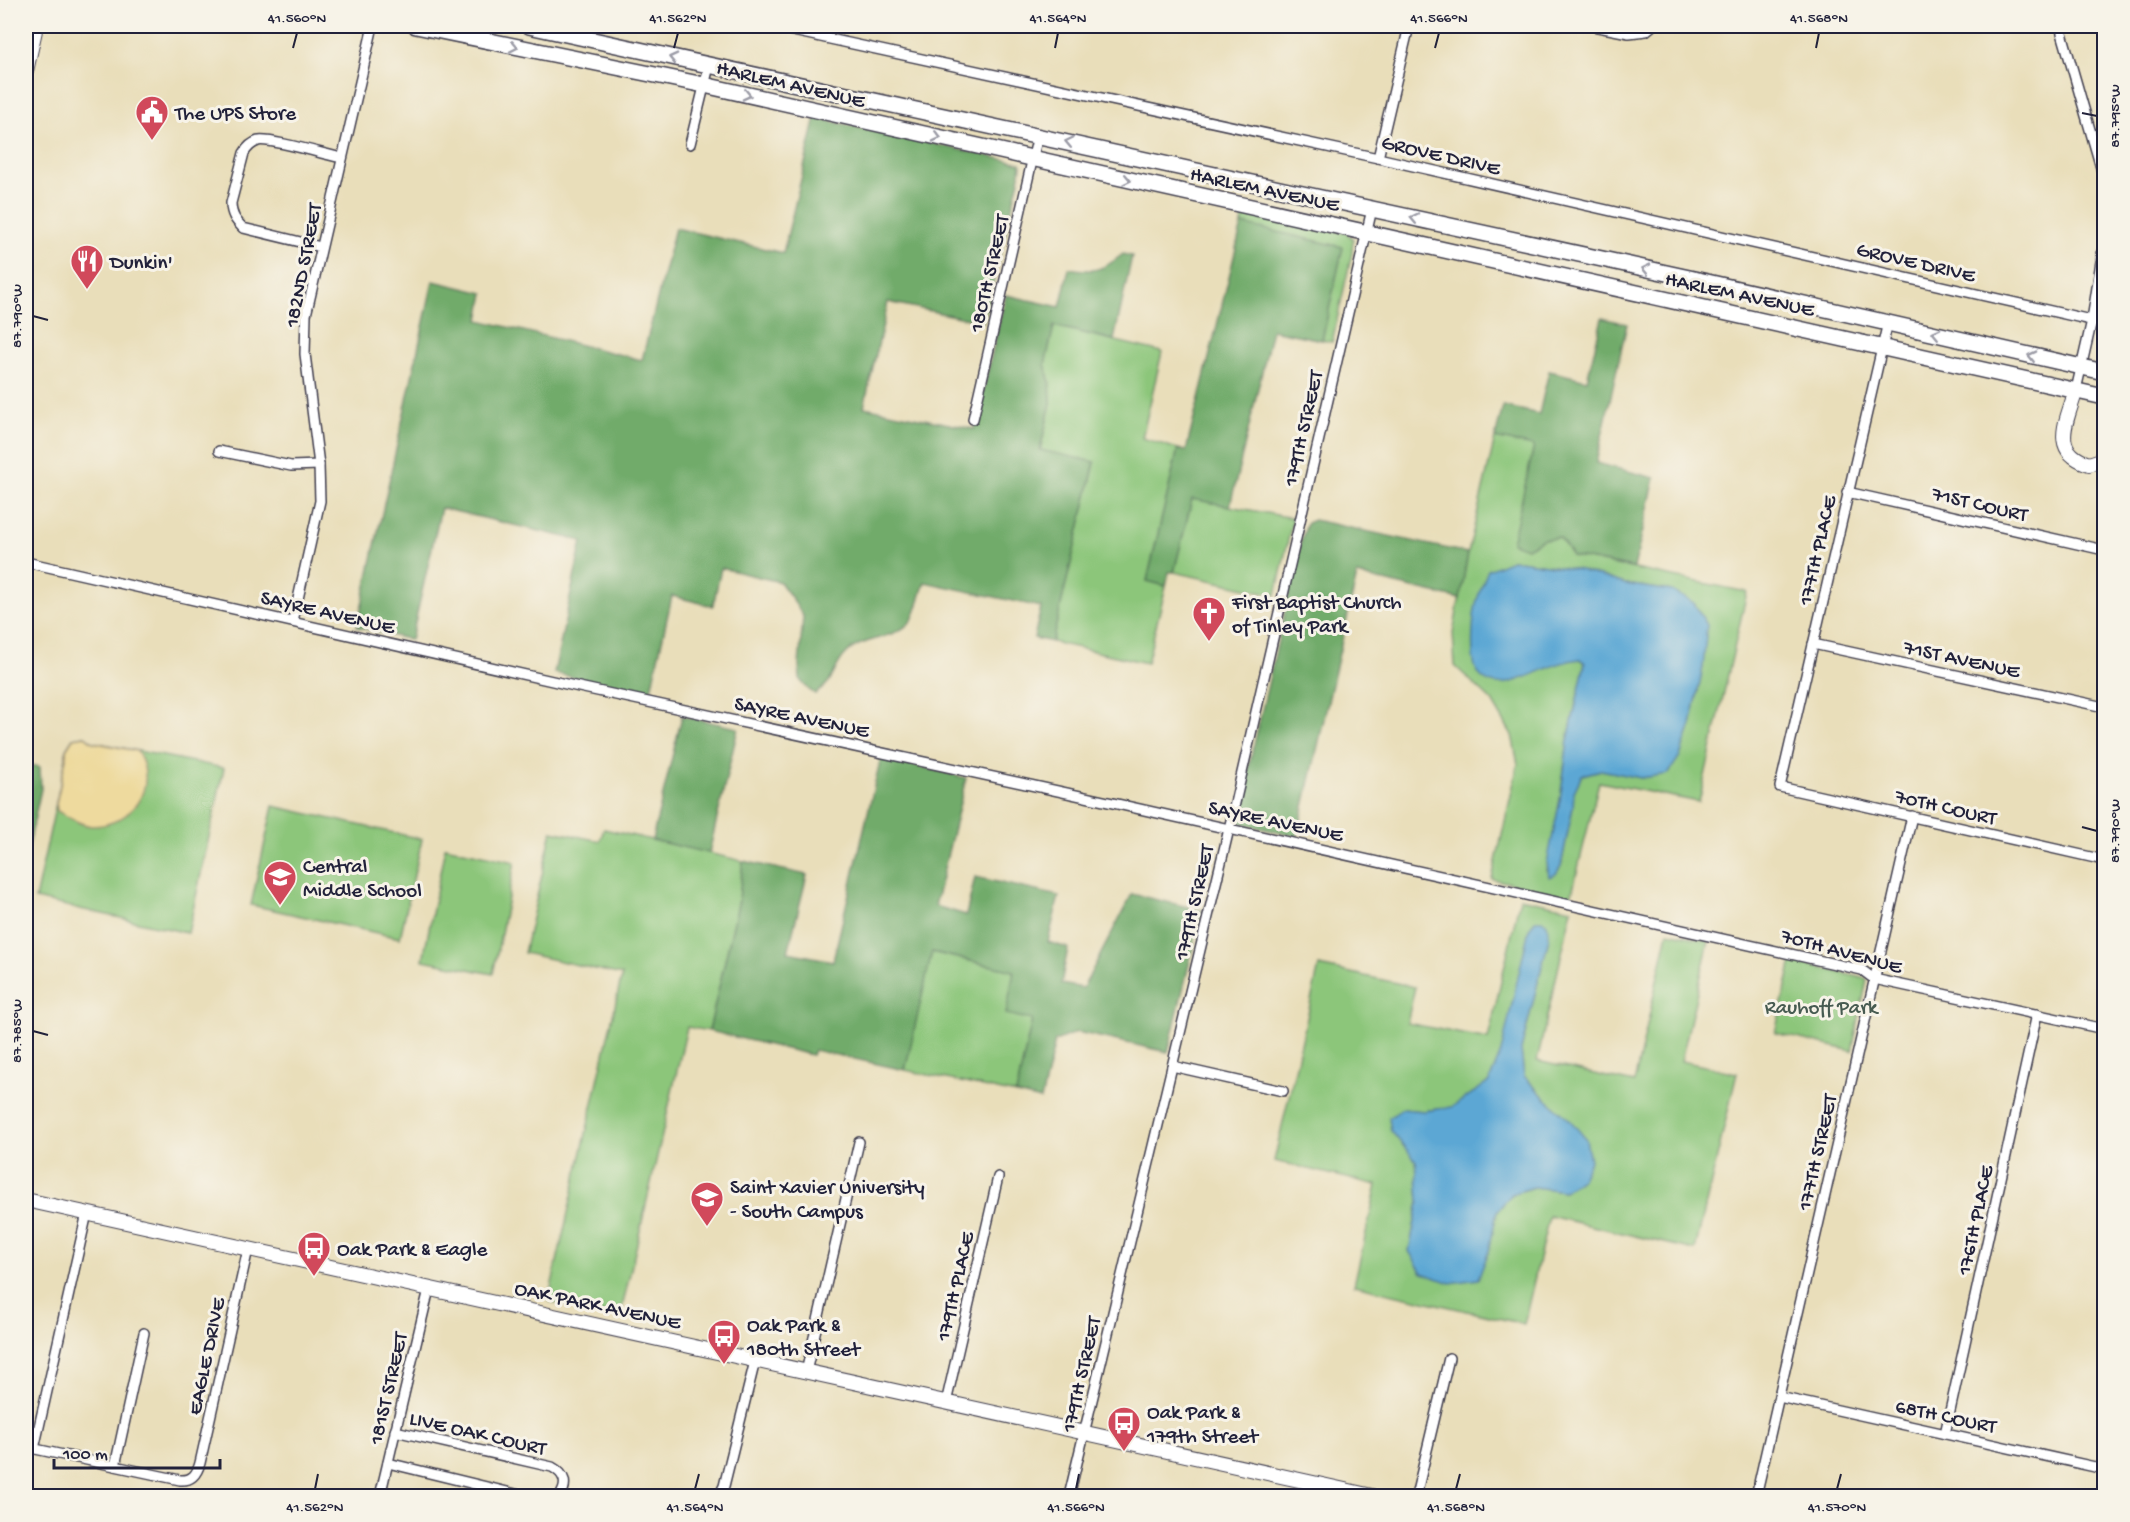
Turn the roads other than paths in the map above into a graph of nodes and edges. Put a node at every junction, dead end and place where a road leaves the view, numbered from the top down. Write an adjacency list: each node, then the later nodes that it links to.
1 (36, 26): 11 (street)
2 (373, 26): 15 (street, 182ND STREET)
3 (416, 26): 12 (main road, HARLEM AVENUE, one-way to 12)
4 (528, 26): 10 (main road, HARLEM AVENUE, one-way to 4)
5 (770, 26): 16 (street, GROVE DRIVE)
6 (1409, 26): 16 (street)
7 (1593, 26): 8 (street)
8 (1652, 26)
9 (2060, 26): 18 (street)
10 (709, 66): 12 (street); 13 (main road, HARLEM AVENUE)
11 (26, 71)
12 (704, 85): 14 (street); 17 (main road, HARLEM AVENUE, one-way to 17)
13 (1038, 135): 17 (street, 180TH STREET); 19 (main road, HARLEM AVENUE, one-way to 13)
14 (690, 144)
15 (342, 158): 22 (street, 182ND STREET); 22 (street)
16 (1378, 158): 25 (street, GROVE DRIVE)
17 (1033, 159): 20 (main road, HARLEM AVENUE, one-way to 20); 33 (street, 180TH STREET)
18 (2104, 178)
19 (1372, 209): 20 (street, 179TH STREET); 23 (main road, HARLEM AVENUE, one-way to 19)
20 (1367, 232): 24 (main road, HARLEM AVENUE); 45 (street, 179TH STREET)
21 (2104, 242): 25 (street)
22 (321, 247): 36 (street, 182ND STREET)
23 (1694, 279): 24 (main road); 26 (main road, HARLEM AVENUE)
24 (1689, 303): 28 (main road, HARLEM AVENUE)
25 (2092, 320): 27 (street, GROVE DRIVE); 29 (street)
26 (1888, 322): 28 (street, 177TH PLACE); 29 (main road, HARLEM AVENUE, one-way to 26)
27 (2104, 323)
28 (1882, 346): 31 (main road, HARLEM AVENUE); 37 (street, 177TH PLACE)
29 (2081, 367): 30 (main road, HARLEM AVENUE); 31 (street)
30 (2104, 372)
31 (2076, 390): 32 (main road, HARLEM AVENUE); 35 (street)
32 (2104, 397)
33 (973, 419)
34 (219, 452): 36 (street)
35 (2104, 459)
36 (319, 465): 40 (street, 182ND STREET)
37 (1847, 492): 38 (street, 71ST COURT); 41 (street, 177TH PLACE)
38 (2104, 550)
39 (26, 562): 40 (street, SAYRE AVENUE)
40 (293, 621): 45 (street, SAYRE AVENUE)
41 (1813, 644): 42 (street, 71ST AVENUE); 43 (street, 177TH PLACE)
42 (2104, 707)
43 (1780, 787): 44 (street, 70TH COURT)
44 (1912, 816): 46 (street, 70TH COURT); 48 (street, 177TH STREET)
45 (1229, 829): 47 (street, SAYRE AVENUE); 51 (street, 179TH STREET)
46 (2104, 860)
47 (1571, 903): 48 (street, 70TH AVENUE)
48 (1874, 979): 49 (street, 70TH AVENUE); 63 (street, 177TH STREET)
49 (2037, 1014): 50 (street, 70TH AVENUE); 67 (street, 176TH PLACE)
50 (2104, 1029)
51 (1172, 1066): 52 (street); 66 (street, 179TH STREET)
52 (1283, 1091)
53 (858, 1142): 62 (street)
54 (998, 1177): 64 (street, 179TH PLACE)
55 (26, 1200): 56 (street, OAK PARK AVENUE)
56 (87, 1213): 57 (street, OAK PARK AVENUE); 68 (street)
57 (248, 1249): 58 (street, OAK PARK AVENUE); 70 (street, EAGLE DRIVE)
58 (429, 1289): 61 (street, OAK PARK AVENUE); 65 (street, 181ST STREET)
59 (144, 1333): 70 (street)
60 (1449, 1358): 79 (street)
61 (755, 1361): 62 (street, OAK PARK AVENUE); 76 (street)
62 (806, 1372): 64 (street, OAK PARK AVENUE)
63 (1779, 1397): 67 (street, 68TH COURT); 80 (street, 177TH STREET)
64 (946, 1403): 66 (street, OAK PARK AVENUE)
65 (396, 1431): 69 (street, 181ST STREET); 75 (street, LIVE OAK COURT)
66 (1084, 1433): 77 (street, 179TH STREET); 78 (street, OAK PARK AVENUE)
67 (1945, 1434): 71 (street, 68TH COURT)
68 (30, 1448): 70 (street, EAGLE DRIVE)
69 (388, 1463): 73 (street, 181ST STREET); 74 (street)
70 (115, 1466)
71 (2104, 1469)
72 (2104, 1485): 81 (street)
73 (380, 1497)
74 (524, 1497)
75 (560, 1497)
76 (718, 1497)
77 (1069, 1497)
78 (1372, 1497)
79 (1416, 1497)
80 (1756, 1497)
81 (2102, 1497)

